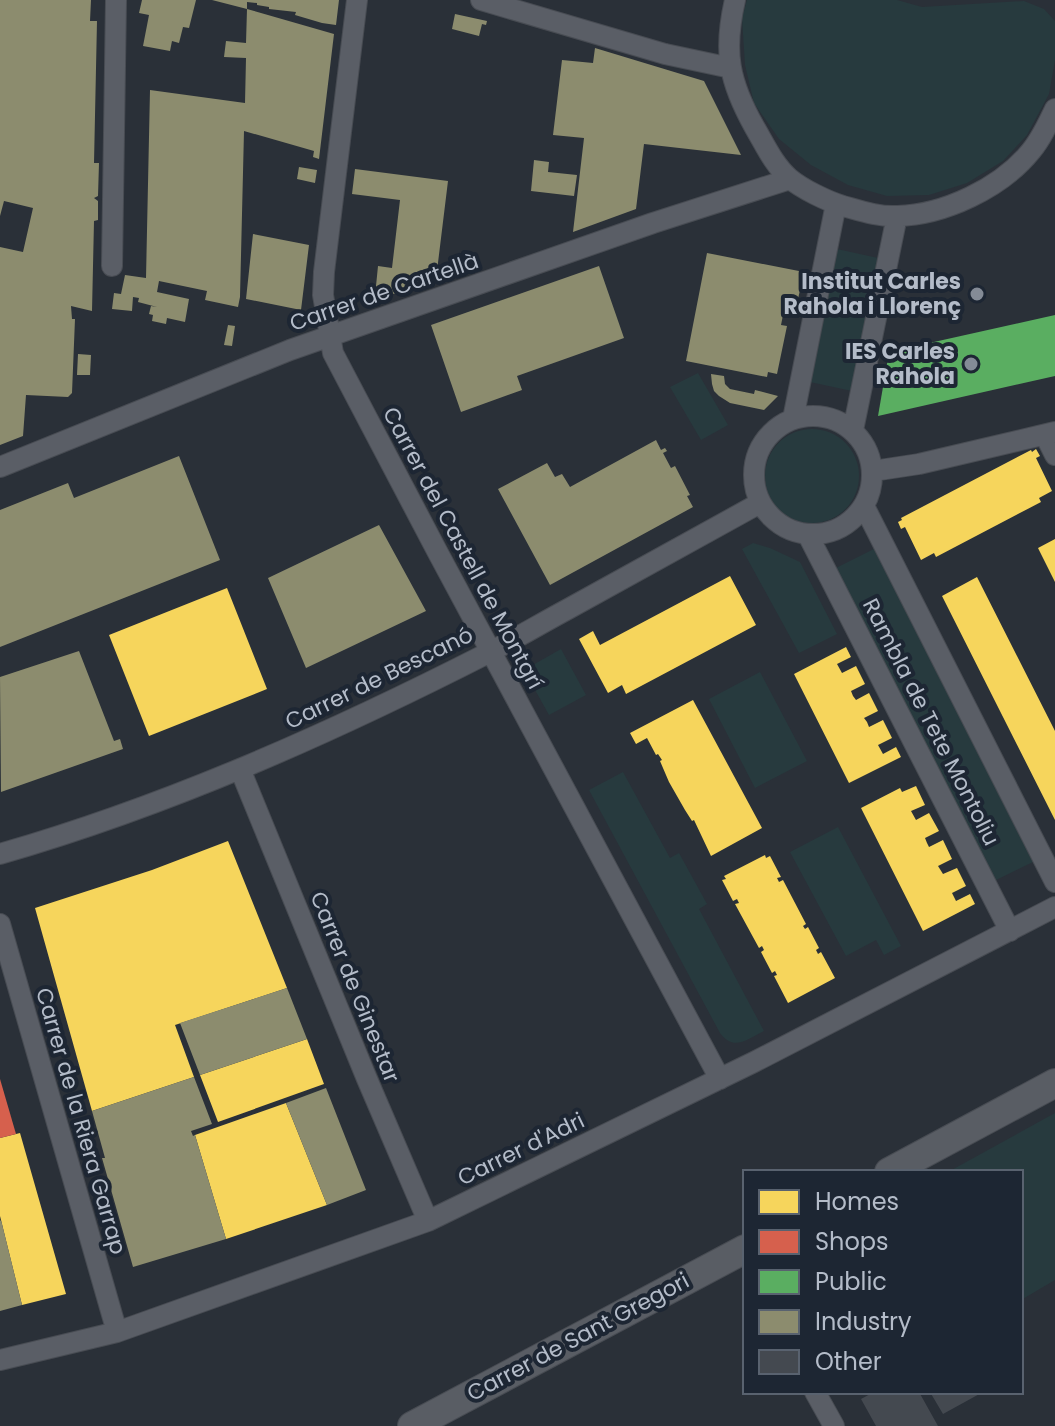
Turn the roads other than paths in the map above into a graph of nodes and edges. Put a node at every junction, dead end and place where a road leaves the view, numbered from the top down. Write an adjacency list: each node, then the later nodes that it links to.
1 (116, 0): 10 (street)
2 (357, 0): 11 (street, Carrer del Castell de Montgrí)
3 (481, 0): 5 (street)
4 (735, 0): 5 (street)
5 (731, 68): 7 (street)
6 (1055, 109): 9 (street)
7 (790, 179): 8 (street); 11 (street, Carrer de Cartellà)
8 (836, 204): 9 (street); 12 (street)
9 (897, 216): 13 (street)
10 (112, 266)
11 (330, 337): 16 (street, Carrer de Cartellà); 21 (street, Carrer del Castell de Montgrí)
12 (793, 419): 13 (street); 18 (street)
13 (853, 430): 17 (street)
14 (1050, 433): 15 (street); 17 (street)
15 (1055, 455)
16 (0, 467)
17 (873, 471): 19 (street)
18 (760, 503): 20 (street); 21 (street, Carrer de Bescanó)
19 (864, 506): 20 (street); 24 (street, Rambla de Tete Montoliu)
20 (808, 535): 27 (street, Rambla de Tete Montoliu)
21 (491, 651): 22 (street, Carrer de Bescanó); 28 (street, Carrer del Castell de Montgrí)
22 (240, 769): 23 (street, Carrer de Bescanó); 31 (street, Carrer de Ginestar)
23 (0, 854)
24 (1055, 882)
25 (1046, 912): 27 (street, Carrer d'Adri)
26 (0, 924): 33 (street, Carrer de la Riera Garrap)
27 (1010, 931): 28 (street, Carrer d'Adri)
28 (720, 1079): 31 (street, Carrer d'Adri)
29 (1055, 1083): 30 (main road)
30 (893, 1170)
31 (428, 1221): 33 (street, Carrer d'Adri)
32 (743, 1256): 36 (main road, Carrer de Sant Gregori)
33 (117, 1332): 34 (street, Carrer d'Adri)
34 (0, 1360)
35 (816, 1394): 37 (street)
36 (412, 1426)
37 (834, 1426)

